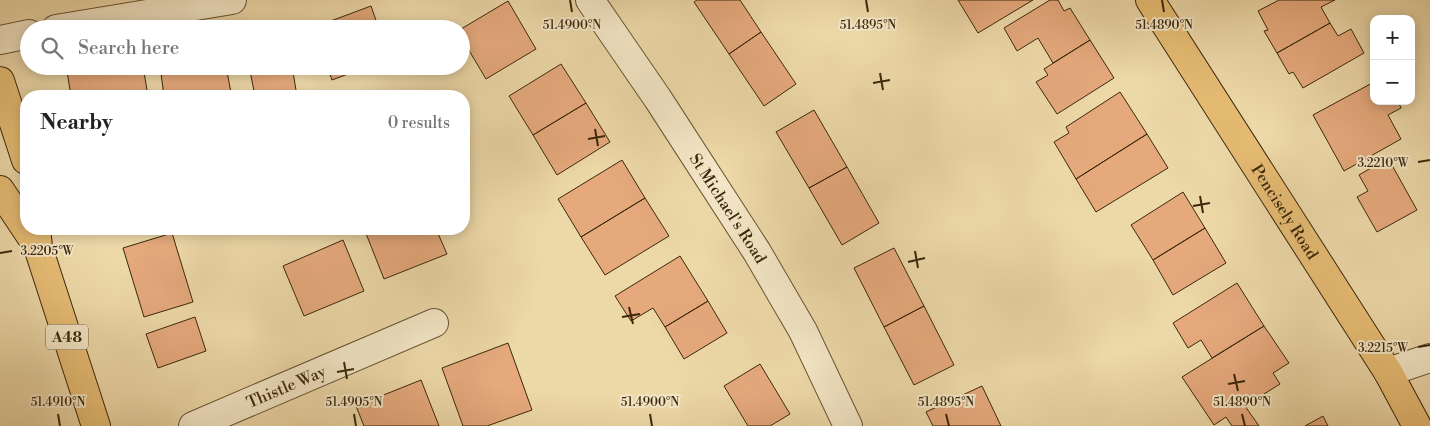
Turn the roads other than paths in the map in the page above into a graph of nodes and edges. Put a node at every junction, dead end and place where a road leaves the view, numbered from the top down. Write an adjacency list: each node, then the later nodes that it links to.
1 (232, 0): 4 (street)
2 (590, 0): 17 (street, St Michael's Road)
3 (1150, 0): 14 (main road, Pencisely Road)
4 (111, 20)
5 (20, 36): 6 (street)
6 (0, 40)
7 (0, 81): 8 (main road)
8 (20, 142)
9 (0, 190): 10 (main road, A48)
10 (20, 216)
11 (37, 238): 15 (main road, A48)
12 (434, 323): 16 (street, Thistle Way)
13 (1430, 358): 14 (street)
14 (1388, 372): 18 (main road, Pencisely Road)
15 (96, 426)
16 (193, 426)
17 (848, 426)
18 (1417, 426)

